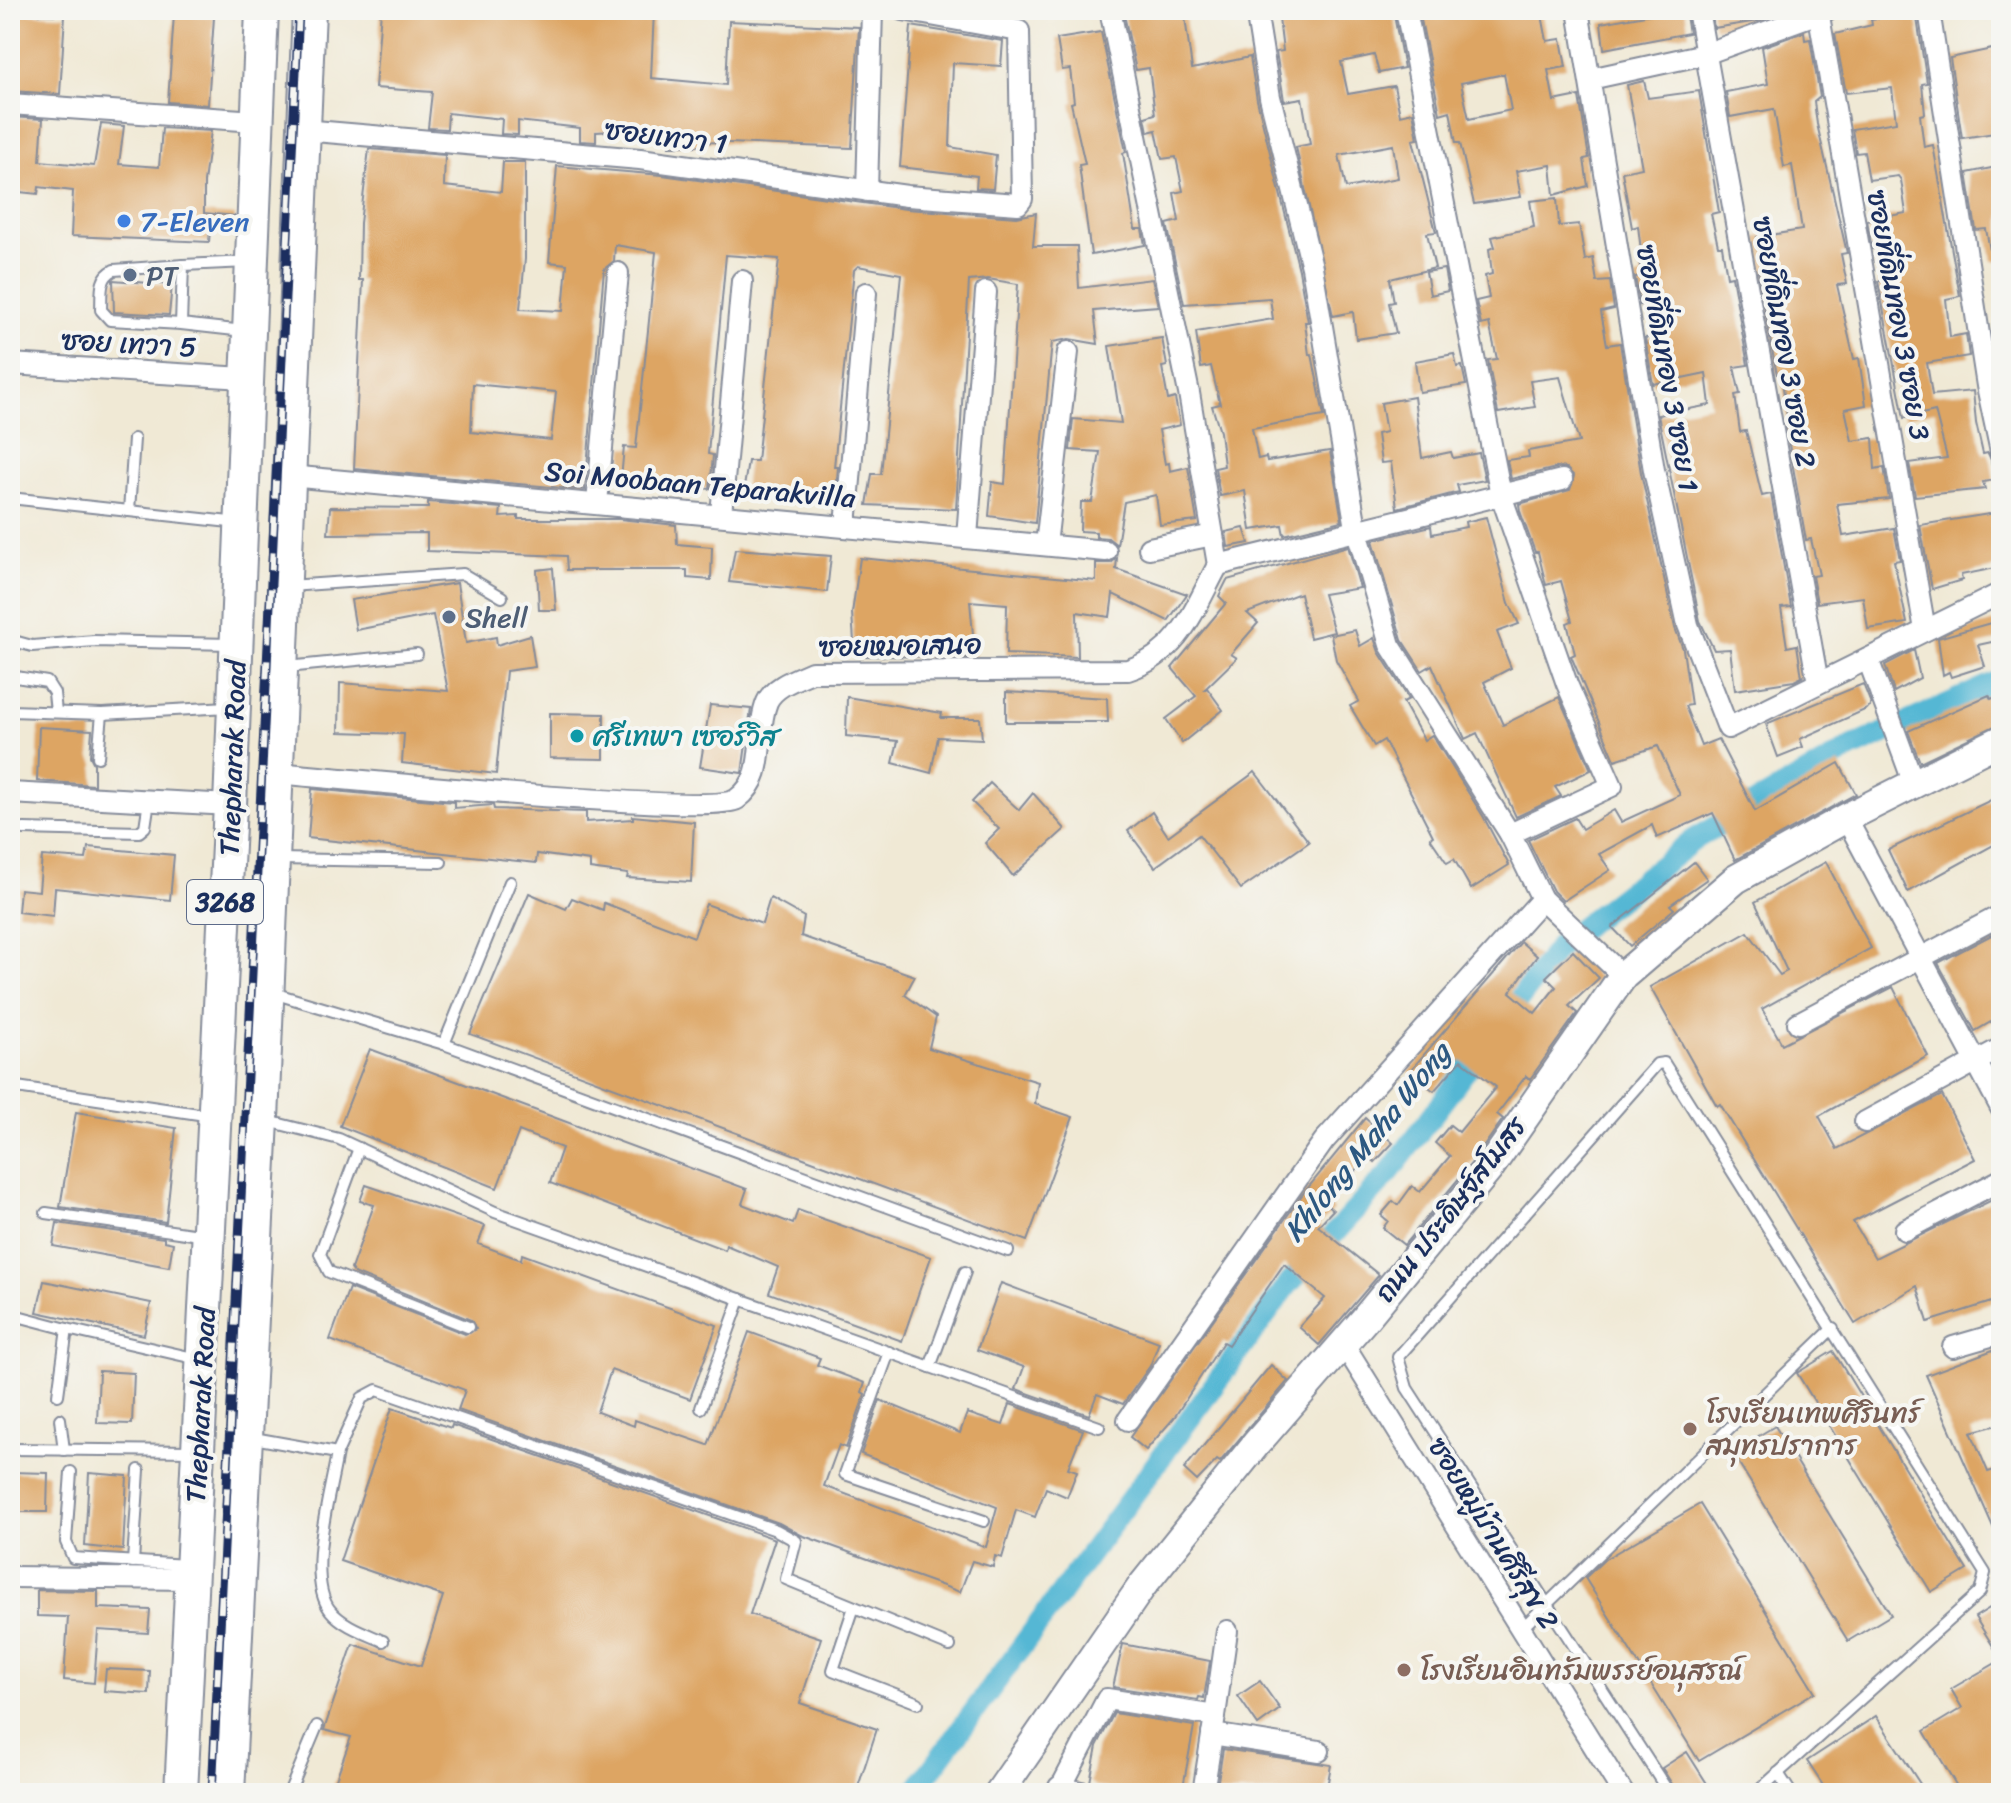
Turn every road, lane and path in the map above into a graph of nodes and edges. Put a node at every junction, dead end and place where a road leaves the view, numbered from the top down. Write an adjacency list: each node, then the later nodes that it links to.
1 (262, 10): 15 (main road, Thepharak Road / 3268)
2 (309, 10): 16 (main road, Thepharak Road / 3268)
3 (872, 10): 17 (street)
4 (903, 10): 17 (street, ซอยเทวา 1)
5 (1110, 10): 41 (street)
6 (1256, 10): 40 (street)
7 (1406, 10): 33 (street)
8 (1578, 10): 13 (street, ซอยที่ดินทอง 3 ซอย 1)
9 (1698, 10): 12 (street, ซอยที่ดินทอง 3 ซอย 2)
10 (1929, 10): 30 (street)
11 (1821, 11): 12 (street); 50 (street, ซอยที่ดินทอง 3 ซอย 3)
12 (1705, 54): 13 (street); 57 (street, ซอยที่ดินทอง 3 ซอย 2)
13 (1590, 79): 57 (street, ซอยที่ดินทอง 3 ซอย 1)
14 (10, 104): 15 (street)
15 (256, 121): 18 (main road, Thepharak Road / 3268)
16 (303, 130): 17 (street, ซอยเทวา 1); 31 (main road, Thepharak Road / 3268)
17 (867, 191)
18 (249, 262): 19 (lane); 25 (main road, Thepharak Road / 3268)
19 (183, 265): 24 (lane); 24 (lane)
20 (618, 273): 35 (street)
21 (742, 281): 37 (street)
22 (986, 292): 42 (street)
23 (866, 293): 39 (street)
24 (181, 324): 25 (lane)
25 (246, 331): 28 (main road, Thepharak Road / 3268)
26 (1068, 352): 43 (street)
27 (10, 364): 28 (street, ซอย เทวา 5)
28 (245, 378): 38 (main road, Thepharak Road / 3268)
29 (134, 439): 36 (lane)
30 (2001, 452)
31 (289, 476): 35 (street, Soi Moobaan Teparakvilla); 47 (main road, Thepharak Road / 3268)
32 (1562, 480): 33 (street)
33 (1501, 495): 40 (street); 71 (street)
34 (10, 498): 36 (lane)
35 (597, 503): 37 (street, Soi Moobaan Teparakvilla)
36 (129, 511): 38 (lane)
37 (721, 514): 39 (street, Soi Moobaan Teparakvilla)
38 (241, 524): 52 (main road, Thepharak Road / 3268)
39 (846, 526): 42 (street, Soi Moobaan Teparakvilla)
40 (1356, 528): 46 (street); 71 (street)
41 (1213, 535): 44 (street); 46 (street)
42 (967, 537): 43 (street, Soi Moobaan Teparakvilla)
43 (1046, 545): 45 (street, Soi Moobaan Teparakvilla)
44 (1149, 548)
45 (1106, 551)
46 (1218, 565): 64 (street, ซอยหมอเสนอ)
47 (283, 586): 49 (lane); 55 (main road, Thepharak Road / 3268)
48 (2001, 593): 50 (street)
49 (502, 597)
50 (1925, 630): 54 (street)
51 (10, 640): 52 (lane)
52 (237, 644): 58 (main road, Thepharak Road / 3268)
53 (417, 654): 55 (lane)
54 (1868, 659): 57 (street); 65 (street)
55 (281, 667): 64 (main road, Thepharak Road / 3268)
56 (10, 676): 60 (lane)
57 (1818, 683)
58 (234, 706): 61 (lane); 68 (main road, Thepharak Road / 3268)
59 (10, 711): 60 (lane)
60 (56, 712): 61 (lane)
61 (102, 714): 63 (lane)
62 (2001, 740): 65 (street, ถนน ประดิษฐ์สโมสร)
63 (98, 757)
64 (276, 773): 72 (main road, Thepharak Road / 3268)
65 (1914, 784): 69 (street, ถนน ประดิษฐ์สโมสร)
66 (10, 793): 67 (street)
67 (149, 801): 68 (street); 70 (lane)
68 (230, 805): 86 (main road, Thepharak Road / 3268)
69 (1846, 818): 77 (street); 78 (street, ถนน ประดิษฐ์สโมสร)
70 (24, 829)
71 (1510, 834): 75 (street)
72 (273, 859): 73 (lane); 79 (main road, Thepharak Road / 3268)
73 (441, 862)
74 (510, 882): 81 (lane)
75 (1545, 901): 78 (street); 110 (street)
76 (2001, 915): 77 (street)
77 (1924, 958): 80 (street); 83 (street)
78 (1623, 976): 102 (street, ถนน ประดิษฐ์สโมสร)
79 (267, 991): 81 (lane); 87 (main road, Thepharak Road / 3268)
80 (1798, 1023)
81 (444, 1044): 94 (lane)
82 (2001, 1048): 83 (street)
83 (1977, 1061): 85 (street); 88 (street)
84 (10, 1086): 86 (lane)
85 (2001, 1108)
86 (214, 1116): 93 (main road, Thepharak Road / 3268)
87 (262, 1120): 89 (lane); 112 (main road, Thepharak Road / 3268)
88 (1865, 1122)
89 (359, 1148): 96 (lane); 98 (lane)
90 (2001, 1180): 92 (street)
91 (46, 1213): 93 (lane)
92 (1905, 1230)
93 (208, 1236): 105 (main road, Thepharak Road / 3268)
94 (1008, 1251)
95 (965, 1272): 106 (lane)
96 (740, 1299): 104 (lane); 108 (lane)
97 (10, 1314): 100 (lane)
98 (468, 1327)
99 (1833, 1328): 123 (lane); 123 (lane); 133 (lane)
100 (67, 1329): 105 (lane); 107 (lane)
101 (2001, 1333): 103 (street)
102 (1343, 1343): 125 (street, ซอยหมู่บ้านศิรีสุข 2); 138 (street, ถนน ประดิษฐ์สโมสร)
103 (1953, 1347)
104 (889, 1352): 106 (lane); 119 (lane)
105 (203, 1360): 115 (main road, Thepharak Road / 3268)
106 (930, 1367): 111 (lane)
107 (58, 1395)
108 (701, 1408)
109 (60, 1419): 114 (lane)
110 (1128, 1420)
111 (1099, 1427)
112 (247, 1437): 116 (lane); 136 (main road, Thepharak Road / 3268)
113 (10, 1449): 114 (lane)
114 (64, 1450): 115 (lane)
115 (199, 1451): 121 (main road, Thepharak Road / 3268)
116 (337, 1453): 124 (lane); 127 (lane)
117 (139, 1470): 120 (lane)
118 (71, 1472): 120 (lane)
119 (984, 1521)
120 (133, 1562): 121 (lane)
121 (192, 1572): 122 (street); 135 (main road, Thepharak Road / 3268)
122 (10, 1577)
123 (1547, 1604): 125 (lane); 142 (lane)
124 (854, 1607): 128 (lane); 129 (lane)
125 (1521, 1629): 141 (street, ซอยหมู่บ้านศิรีสุข 2)
126 (1227, 1631): 130 (street)
127 (383, 1641)
128 (950, 1646)
129 (918, 1703)
130 (1214, 1725): 132 (street); 134 (street); 140 (street)
131 (317, 1726): 137 (lane)
132 (1319, 1751)
133 (1778, 1773): 143 (lane); 144 (lane)
134 (1058, 1790): 139 (street)
135 (181, 1793)
136 (228, 1793)
137 (289, 1793)
138 (999, 1793)
139 (1085, 1793)
140 (1203, 1793)
141 (1623, 1793)
142 (1669, 1793)
143 (1756, 1793)
144 (1791, 1793)

